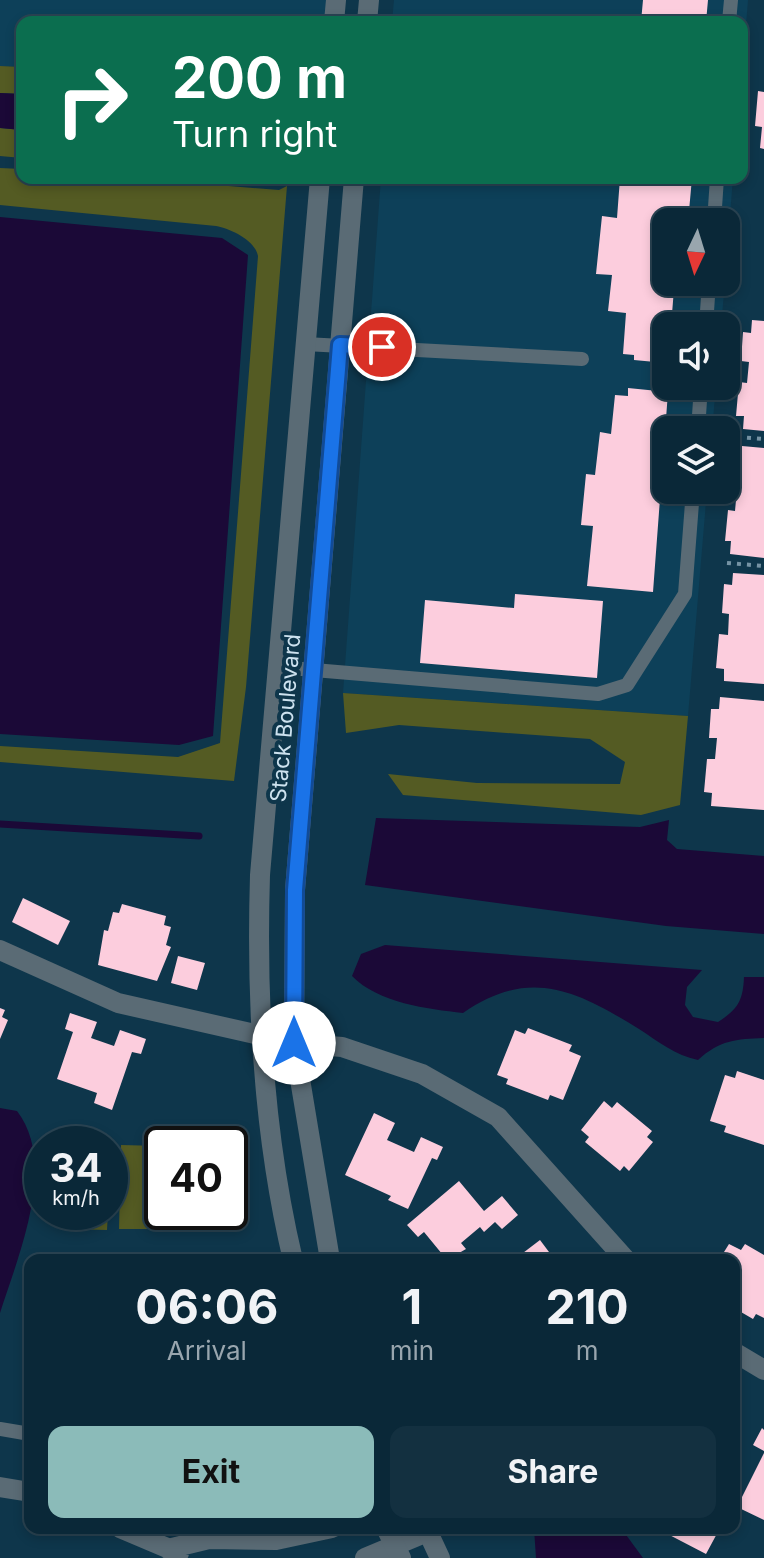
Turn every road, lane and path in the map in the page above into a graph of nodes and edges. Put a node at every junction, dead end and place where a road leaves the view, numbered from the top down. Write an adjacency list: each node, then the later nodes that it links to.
1 (319, 184): 5 (street, Stack Boulevard)
2 (353, 184): 6 (street, Stack Boulevard)
3 (717, 184): 4 (lane)
4 (715, 208)
5 (305, 344): 6 (lane); 13 (street, Stack Boulevard)
6 (340, 345): 7 (lane); 14 (street, Stack Boulevard)
7 (582, 359)
8 (740, 437): 9 (path)
9 (764, 439)
10 (692, 504): 14 (lane)
11 (727, 563): 12 (path)
12 (764, 566)
13 (278, 667): 14 (lane); 16 (street, Stack Boulevard)
14 (313, 670): 17 (street, Stack Boulevard)
15 (0, 950): 16 (street)
16 (261, 1036): 17 (street); 18 (street, Stack Boulevard)
17 (294, 1043): 19 (street, Stack Boulevard); 20 (street)
18 (292, 1254)
19 (329, 1254)
20 (621, 1254)
21 (740, 1356): 22 (street)
22 (764, 1370)
23 (0, 1429): 24 (lane)
24 (24, 1433)
25 (0, 1487): 26 (street)
26 (24, 1491)
27 (145, 1534): 32 (street)
28 (313, 1534): 32 (street)
29 (417, 1534): 31 (street)
30 (428, 1534): 35 (street)
31 (394, 1544): 34 (street)
32 (168, 1549): 33 (street)
33 (189, 1558)
34 (365, 1558)
35 (440, 1558)

